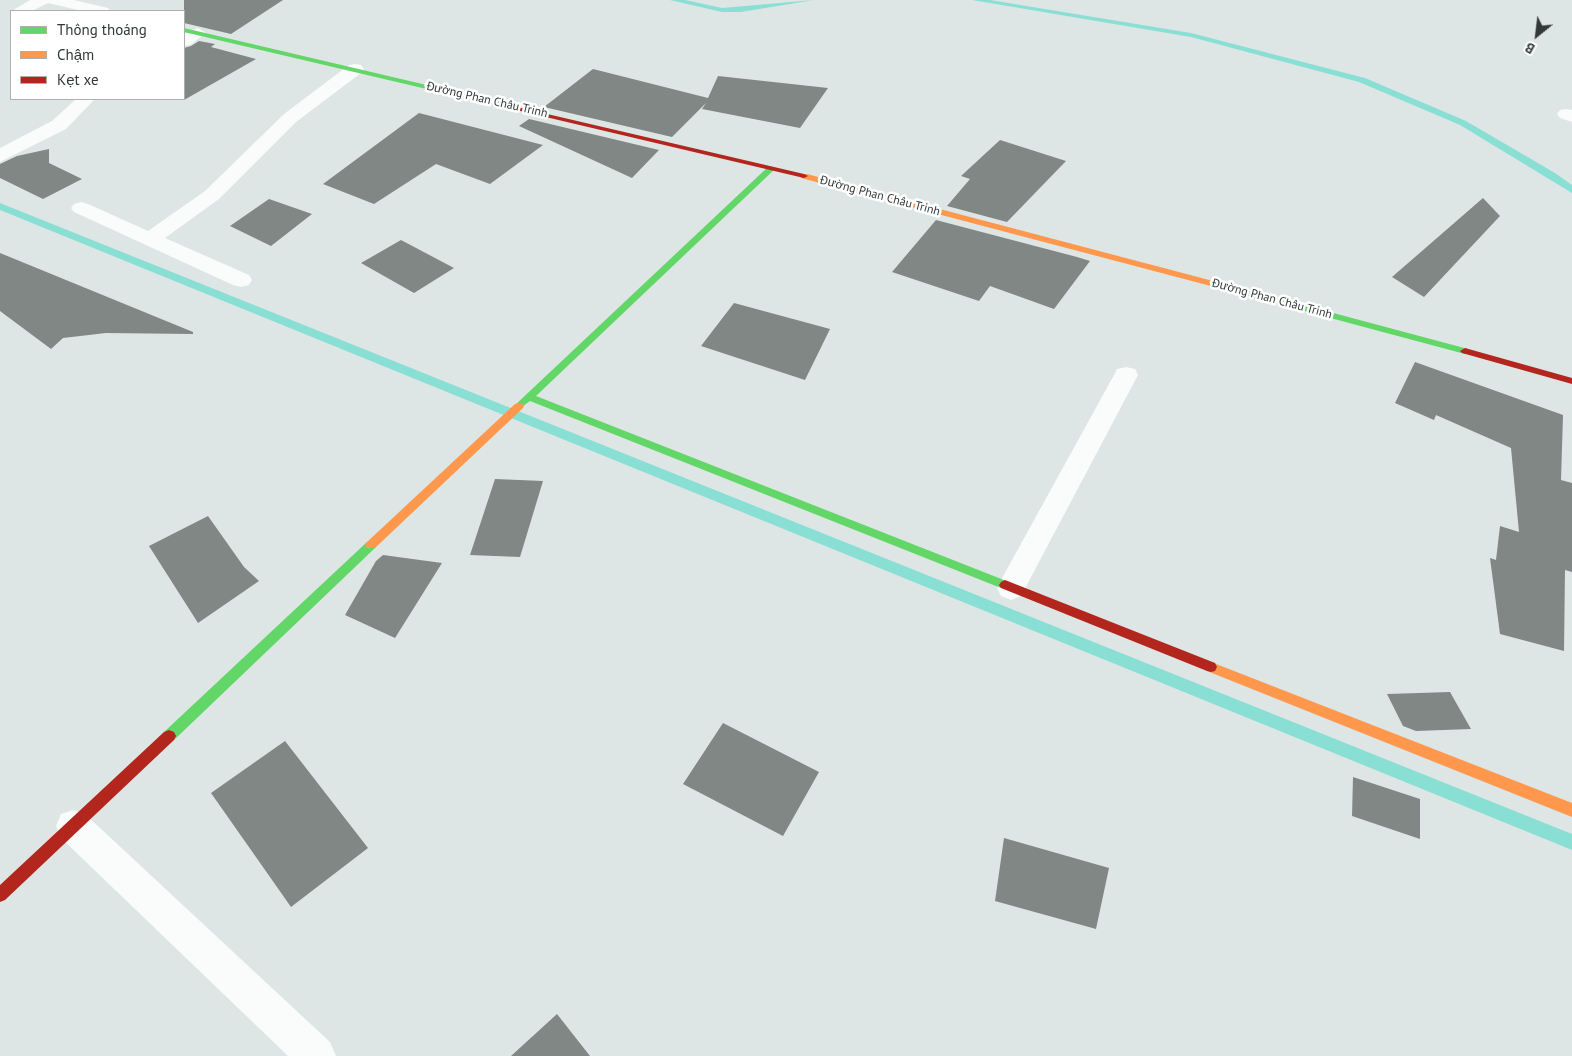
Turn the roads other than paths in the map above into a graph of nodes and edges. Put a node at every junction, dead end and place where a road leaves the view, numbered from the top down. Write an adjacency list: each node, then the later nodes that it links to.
1 (42, 0): 3 (street)
2 (53, 0): 4 (street)
3 (22, 10)
4 (98, 10)
5 (188, 35): 6 (street, Đường Phan Châu Trinh)
6 (355, 69): 9 (street, Đường Phan Châu Trinh); 11 (street)
7 (85, 100): 8 (street)
8 (0, 156)
9 (772, 168): 14 (street, Đường Phan Châu Trinh); 15 (street)
10 (81, 208): 11 (street)
11 (150, 239): 12 (street)
12 (241, 280)
13 (1126, 375): 16 (street)
14 (1572, 382)
15 (525, 401): 16 (street); 18 (street)
16 (1011, 588): 17 (street)
17 (1572, 810)
18 (73, 826): 19 (street); 20 (street)
19 (0, 895)
20 (316, 1056)

